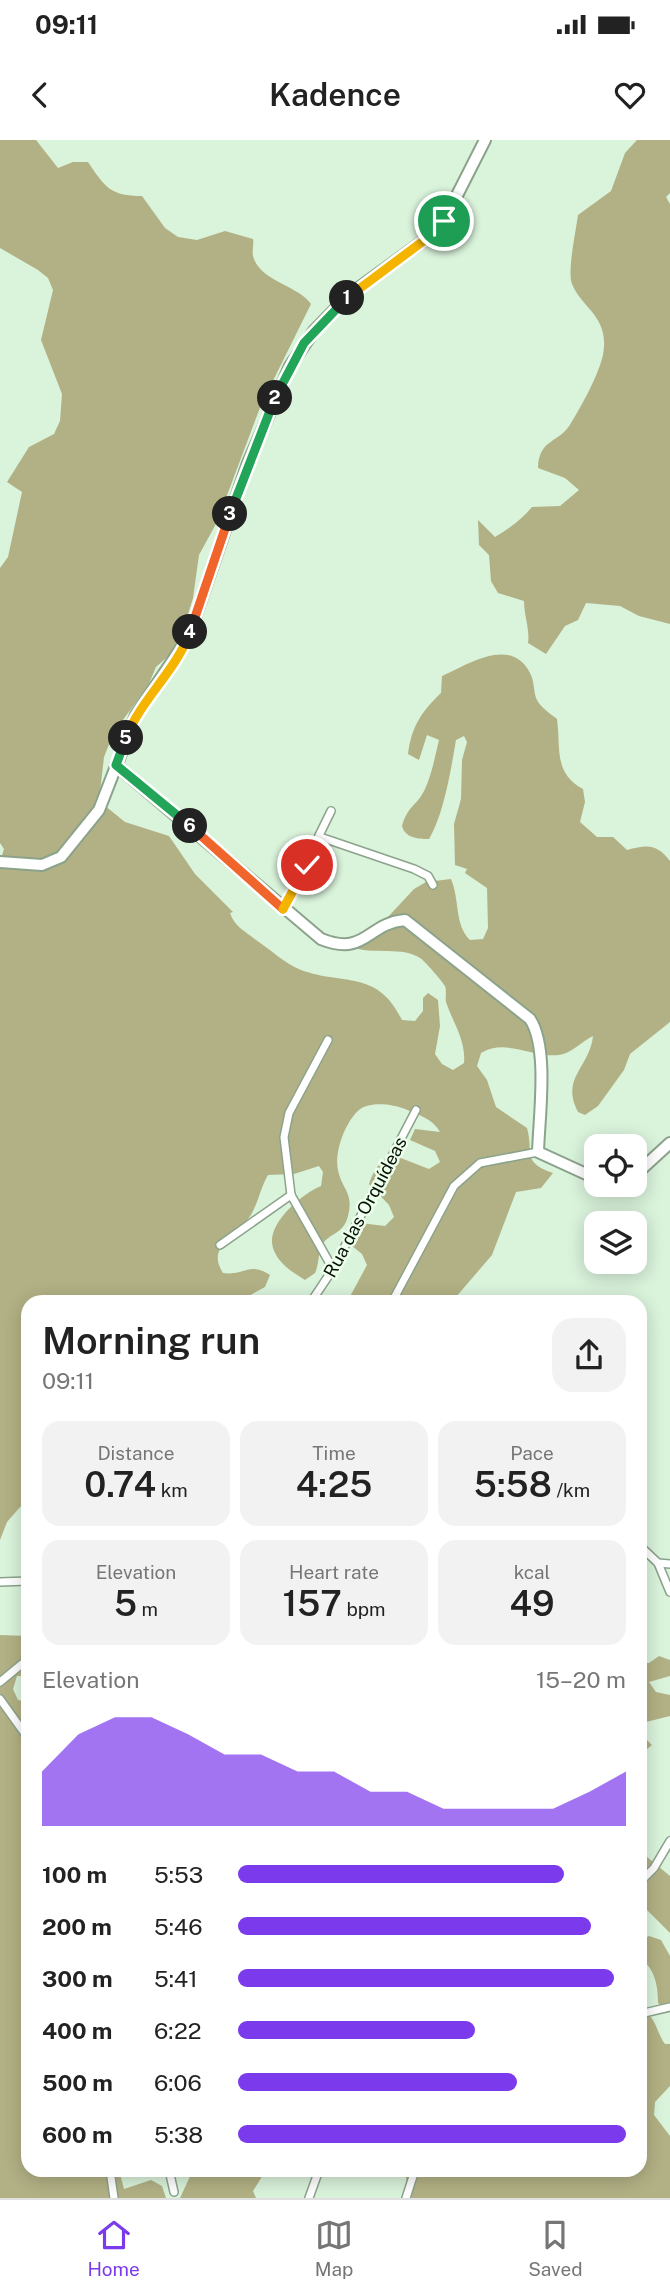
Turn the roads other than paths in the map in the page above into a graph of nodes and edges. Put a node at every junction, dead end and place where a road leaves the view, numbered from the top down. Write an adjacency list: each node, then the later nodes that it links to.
1 (485, 140): 2 (main road)
2 (116, 765): 5 (main road); 7 (main road)
3 (331, 811): 4 (street)
4 (320, 837): 6 (street); 7 (street)
5 (0, 862)
6 (433, 885)
7 (283, 909): 11 (main road)
8 (328, 1040): 14 (street)
9 (416, 1110): 16 (street, Rua das Orquídeas)
10 (670, 1143): 12 (main road)
11 (538, 1152): 13 (main road); 18 (street)
12 (647, 1164)
13 (584, 1174)
14 (291, 1195): 15 (street); 16 (street)
15 (220, 1245)
16 (333, 1269): 17 (street, Rua das Orquídeas)
17 (316, 1295)
18 (396, 1295)
19 (647, 1553): 20 (street)
20 (658, 1563): 21 (street); 24 (street)
21 (670, 1564)
22 (21, 1581): 23 (street)
23 (0, 1582)
24 (670, 1592)
25 (21, 1665): 26 (street)
26 (0, 1682)
27 (0, 1699): 28 (street)
28 (21, 1728)
29 (670, 1841): 30 (street)
30 (647, 1875)
31 (670, 2007): 32 (street)
32 (647, 2012)
33 (111, 2177): 38 (street)
34 (171, 2177): 37 (street)
35 (316, 2177): 39 (street)
36 (413, 2177): 40 (street)
37 (174, 2192)
38 (114, 2198)
39 (309, 2198)
40 (407, 2198)

